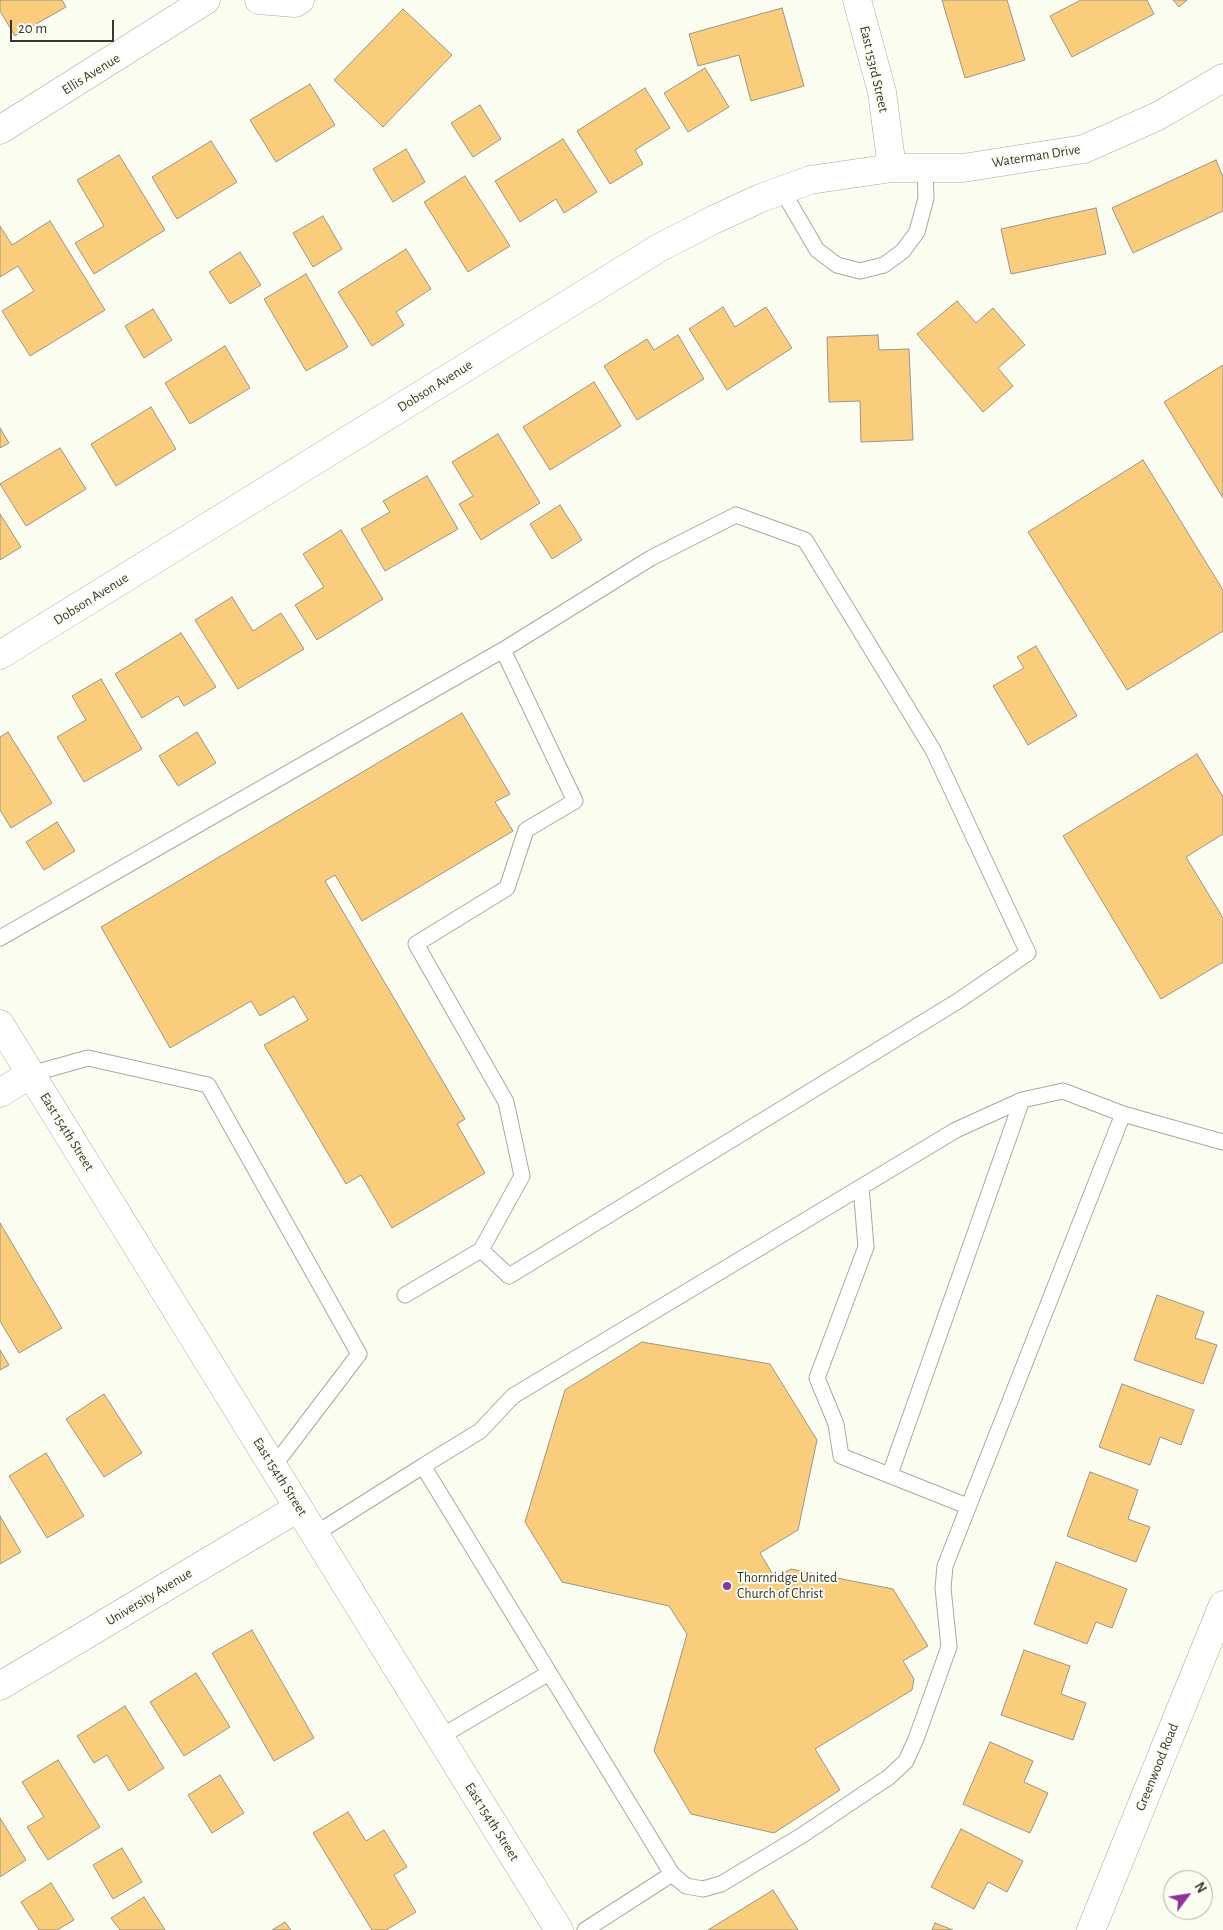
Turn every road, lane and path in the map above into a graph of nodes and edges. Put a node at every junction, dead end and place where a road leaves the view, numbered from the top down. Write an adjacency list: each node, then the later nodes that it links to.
1 (206, 0): 6 (street, Ellis Avenue)
2 (260, 0): 3 (street)
3 (300, 0)
4 (857, 0): 7 (street, East 153rd Street)
5 (1223, 78): 8 (street, Waterman Drive)
6 (0, 130)
7 (892, 168): 8 (street, Waterman Drive); 9 (street, Dobson Avenue)
8 (925, 168): 9 (lane)
9 (782, 190): 11 (street, Dobson Avenue)
10 (503, 650): 12 (lane); 20 (lane); 20 (lane)
11 (0, 655)
12 (0, 938)
13 (0, 1024): 14 (street, East 154th Street)
14 (31, 1074): 15 (street); 23 (street, East 154th Street); 23 (lane)
15 (0, 1093)
16 (1022, 1100): 17 (lane); 19 (lane); 24 (lane)
17 (1123, 1114): 18 (lane); 25 (lane)
18 (1223, 1142)
19 (861, 1187): 22 (lane); 24 (lane)
20 (481, 1250): 21 (lane)
21 (405, 1295)
22 (423, 1466): 27 (lane); 29 (lane)
23 (273, 1467): 26 (street, East 154th Street)
24 (890, 1474): 25 (lane)
25 (968, 1506): 32 (lane)
26 (298, 1508): 27 (street, East 154th Street); 30 (street, University Avenue)
27 (315, 1534): 31 (street, East 154th Street)
28 (1223, 1605): 34 (street, Greenwood Road)
29 (549, 1673): 31 (lane); 32 (lane)
30 (0, 1686)
31 (440, 1737): 33 (street, East 154th Street)
32 (672, 1874): 33 (lane)
33 (565, 1930)
34 (1091, 1930)

